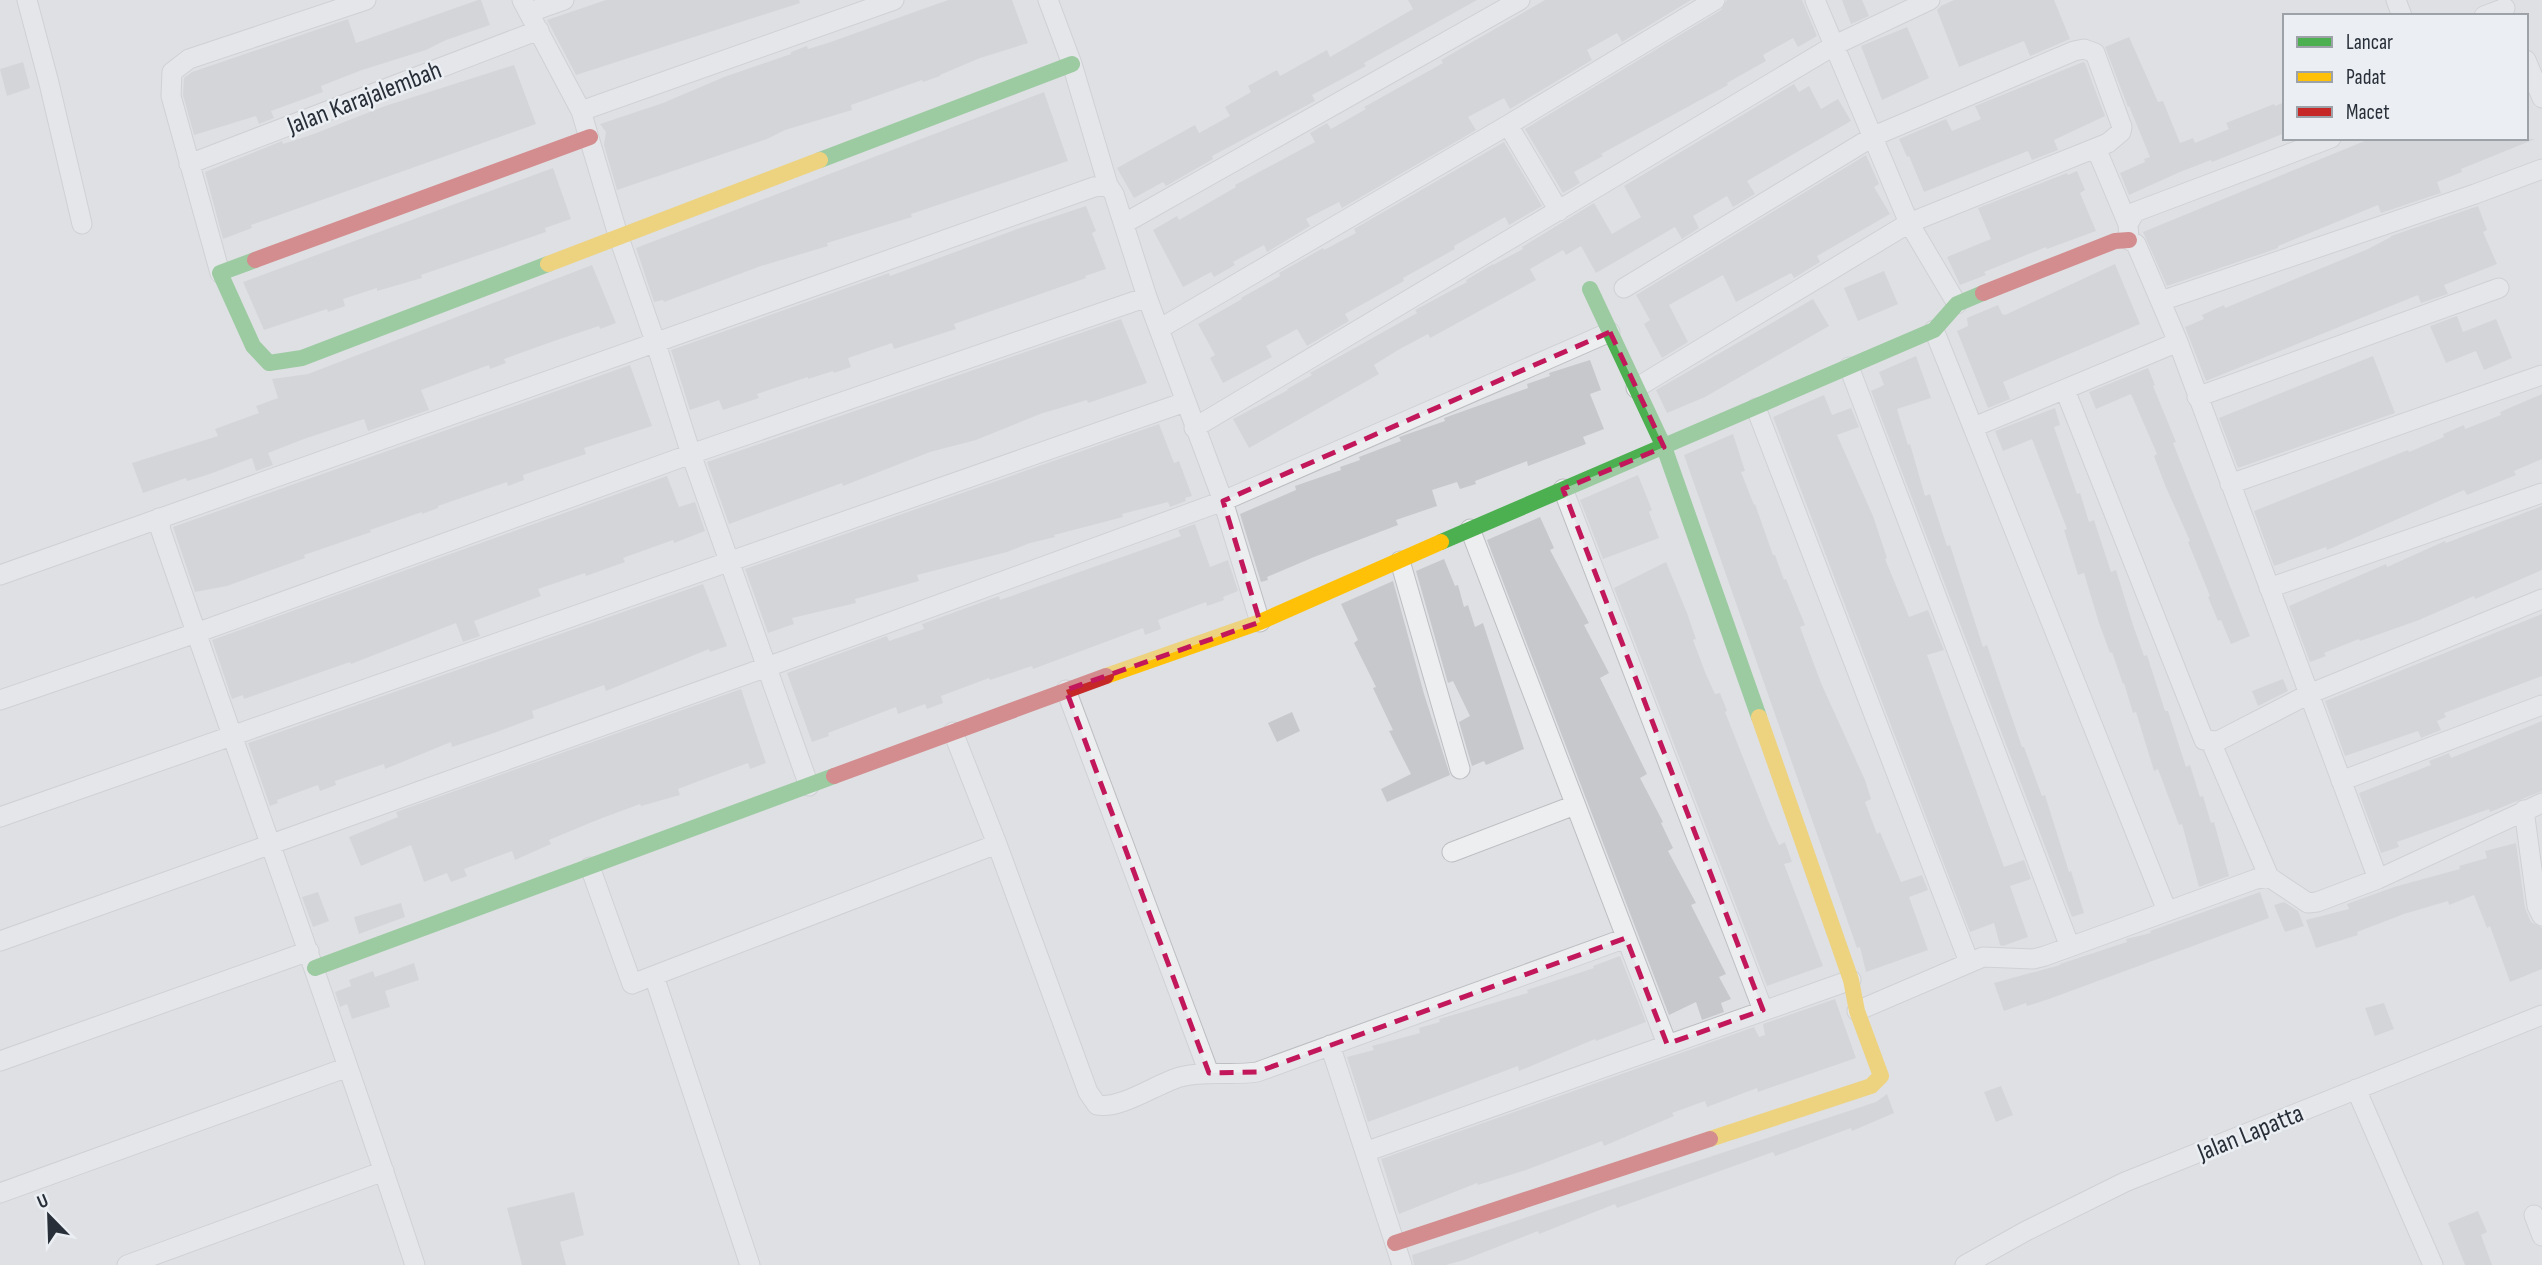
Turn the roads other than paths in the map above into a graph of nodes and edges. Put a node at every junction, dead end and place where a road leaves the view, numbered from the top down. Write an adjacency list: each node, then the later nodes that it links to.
1 (27, 0): 28 (street)
2 (366, 0): 22 (street)
3 (564, 0): 10 (street)
4 (894, 0): 16 (street)
5 (1048, 0): 13 (street)
6 (1520, 0): 26 (street)
7 (1715, 0): 17 (street)
8 (1815, 0): 12 (street)
9 (1930, 0): 12 (street)
10 (526, 6): 11 (street)
11 (539, 30): 16 (street); 22 (street, Jalan Karajalembah)
12 (1835, 45): 19 (street); 25 (street)
13 (1072, 64): 24 (street); 30 (street)
14 (2528, 65): 15 (street)
15 (2542, 98)
16 (581, 111): 18 (street)
17 (1508, 125): 25 (street); 38 (street)
18 (590, 136): 30 (street); 31 (street)
19 (1874, 136): 21 (street); 27 (street); 32 (street)
20 (2326, 140): 29 (street)
21 (2096, 148): 27 (street); 29 (street)
22 (189, 164): 31 (street)
23 (2542, 169): 36 (street)
24 (1108, 185): 26 (street); 42 (street)
25 (1559, 211): 51 (street)
26 (1125, 222): 35 (street)
27 (1909, 223): 37 (street); 45 (street)
28 (82, 224)
29 (2129, 232): 36 (street); 37 (street)
30 (618, 235): 31 (street); 42 (street)
31 (220, 273)
32 (1624, 288)
33 (2498, 288): 47 (street)
34 (1590, 289): 40 (street)
35 (1147, 297): 38 (street); 53 (street)
36 (2161, 302): 41 (street)
37 (1957, 304): 39 (street)
38 (1159, 329): 48 (street)
39 (1934, 330): 43 (street); 50 (street)
40 (1610, 332): 45 (street); 57 (street)
41 (2178, 342): 46 (street); 47 (street)
42 (656, 344): 53 (street); 58 (street)
43 (1849, 367): 49 (street); 91 (street)
44 (2542, 375): 54 (street)
45 (1636, 387): 52 (street)
46 (2065, 390): 50 (street); 74 (street)
47 (2197, 397): 54 (street)
48 (1185, 402): 51 (street); 60 (street)
49 (1756, 408): 52 (street); 93 (street)
50 (1974, 427): 87 (street)
51 (1194, 428): 57 (street)
52 (1664, 447): 55 (street); 95 (street)
53 (691, 454): 60 (street); 66 (street)
54 (2230, 484): 63 (street)
55 (1563, 489): 59 (street); 96 (street)
56 (2542, 493): 63 (street)
57 (1223, 501): 65 (street); 67 (street)
58 (159, 518): 62 (street); 66 (street)
59 (1470, 529): 61 (street); 78 (street)
60 (729, 561): 67 (street); 73 (street)
61 (1400, 561): 65 (street); 75 (street)
62 (0, 575)
63 (2269, 588): 69 (street)
64 (2542, 599): 69 (street)
65 (1260, 622): 68 (street)
66 (196, 633): 70 (street); 73 (street)
67 (767, 667): 77 (street); 81 (street)
68 (1066, 690): 72 (street); 103 (street)
69 (2309, 694): 74 (street); 76 (street)
70 (0, 700)
71 (2542, 705): 76 (street)
72 (953, 732): 77 (street); 82 (street)
73 (233, 737): 80 (street); 81 (street)
74 (2211, 742): 85 (street)
75 (1460, 769)
76 (2341, 782): 86 (street)
77 (809, 786): 84 (street)
78 (1575, 805): 83 (street); 89 (street)
79 (2533, 806): 86 (street); 88 (street)
80 (0, 817)
81 (271, 844): 90 (street); 92 (street)
82 (997, 844): 94 (street); 103 (street)
83 (1452, 852)
84 (590, 867): 92 (street); 94 (street)
85 (2269, 877): 86 (street); 87 (street)
86 (2378, 879)
87 (2167, 911): 91 (street)
88 (2542, 916)
89 (1626, 937): 99 (street); 100 (street)
90 (0, 941)
91 (2070, 947): 93 (street)
92 (312, 960): 101 (street); 102 (street)
93 (1969, 962): 97 (street)
94 (654, 976): 113 (street)
95 (1852, 980): 96 (street); 97 (street)
96 (1763, 1010): 99 (street)
97 (1857, 1011): 110 (street)
98 (2542, 1015): 104 (street, Jalan Lapatta)
99 (1667, 1044): 105 (street)
100 (1330, 1045): 103 (street); 105 (street)
101 (0, 1061)
102 (348, 1067): 106 (street); 107 (street)
103 (1209, 1073)
104 (2356, 1089): 115 (street, Jalan Lapatta); 116 (street)
105 (1365, 1152): 110 (street)
106 (384, 1171): 111 (street); 112 (street)
107 (0, 1193)
108 (2535, 1215): 109 (street)
109 (2542, 1236)
110 (1395, 1243): 114 (street)
111 (127, 1265)
112 (415, 1265)
113 (750, 1265)
114 (1402, 1265)
115 (1965, 1265)
116 (2433, 1265)

